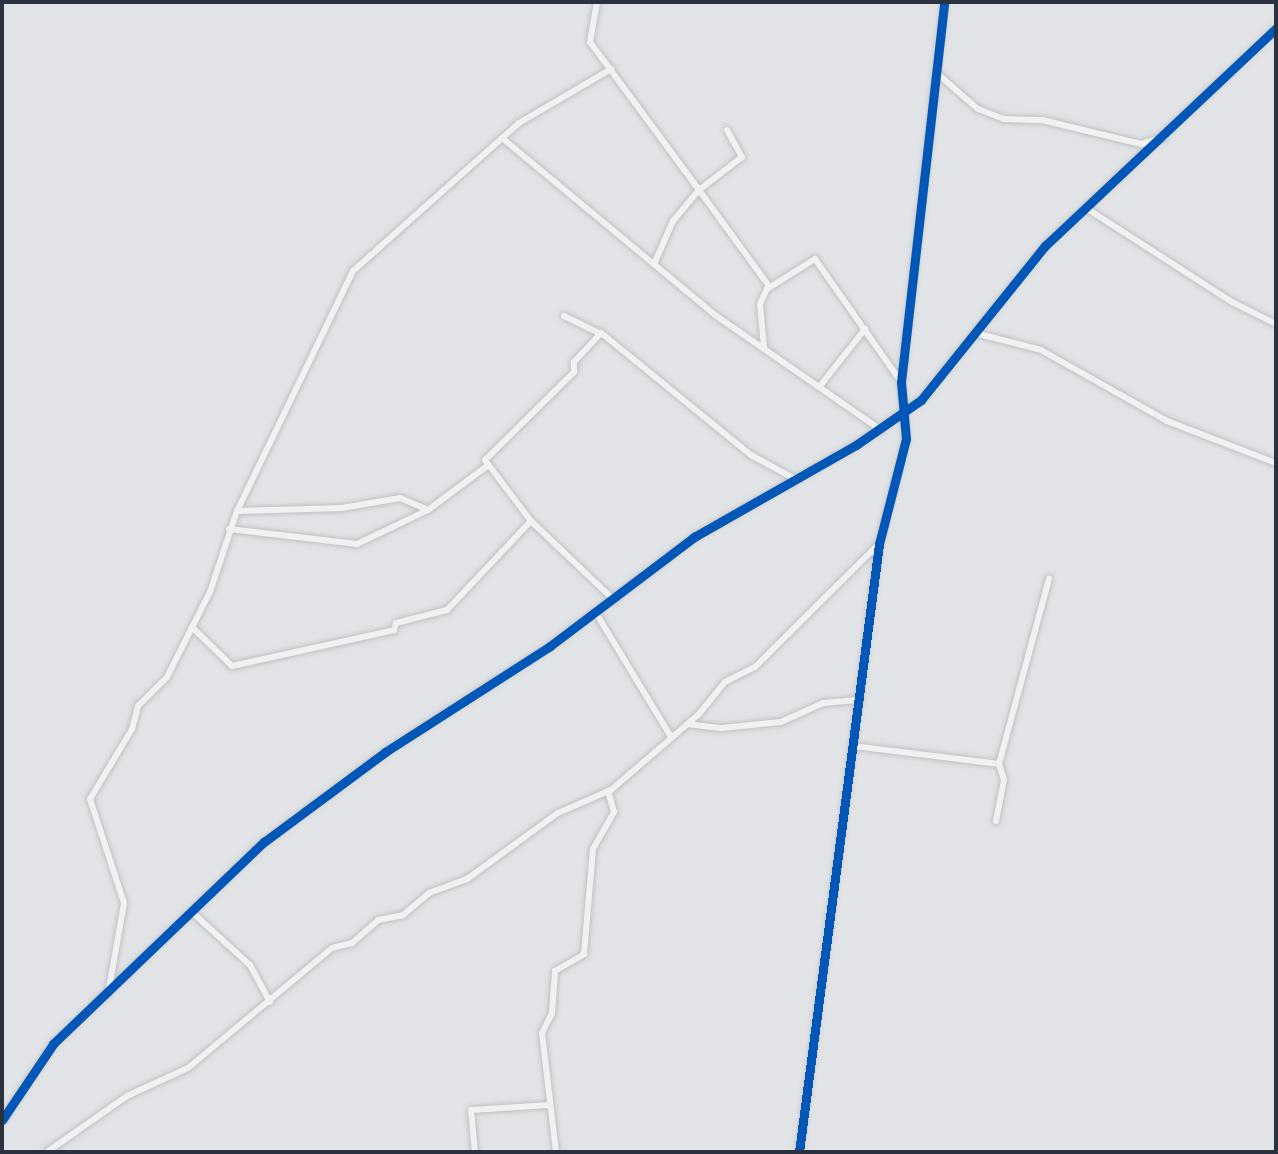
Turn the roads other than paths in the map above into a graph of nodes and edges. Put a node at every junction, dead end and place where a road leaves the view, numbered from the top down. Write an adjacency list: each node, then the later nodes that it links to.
1 (597, 2): 4 (street)
2 (944, 2): 5 (street)
3 (1276, 28): 7 (street)
4 (611, 69): 8 (street); 9 (street)
5 (939, 75): 7 (street); 19 (street)
6 (727, 130): 9 (street)
7 (1167, 137): 10 (street)
8 (502, 138): 11 (street); 27 (street)
9 (699, 190): 11 (street); 12 (street)
10 (1086, 208): 14 (street); 17 (street)
11 (654, 264): 18 (street)
12 (769, 286): 15 (street); 18 (street)
13 (564, 316): 16 (street)
14 (1276, 324)
15 (865, 329): 19 (street); 20 (street)
16 (601, 333): 24 (street); 25 (street)
17 (975, 333): 21 (street); 23 (street)
18 (764, 347): 20 (street)
19 (901, 382): 21 (street)
20 (820, 386): 22 (street)
21 (901, 415): 22 (street); 30 (street)
22 (881, 430): 25 (street)
23 (1276, 463)
24 (487, 466): 26 (street); 28 (street)
25 (795, 479): 32 (street)
26 (428, 510): 27 (street); 29 (street)
27 (237, 511): 29 (street)
28 (531, 521): 32 (street); 34 (street)
29 (229, 529): 34 (street)
30 (879, 544): 35 (street); 36 (street)
31 (1049, 579): 39 (street)
32 (614, 600): 33 (street)
33 (596, 612): 37 (street); 42 (street)
34 (192, 627): 43 (street)
35 (860, 700): 36 (street); 38 (street)
36 (687, 724): 37 (street)
37 (671, 737): 40 (street)
38 (853, 746): 39 (street); 50 (street)
39 (999, 764): 41 (street)
40 (608, 791): 44 (street); 45 (street)
41 (996, 821)
42 (193, 913): 43 (street); 44 (street)
43 (108, 994): 46 (street)
44 (270, 1002): 47 (street)
45 (549, 1105): 48 (street); 49 (street)
46 (2, 1120)
47 (47, 1152)
48 (475, 1152)
49 (556, 1152)
50 (799, 1152)

